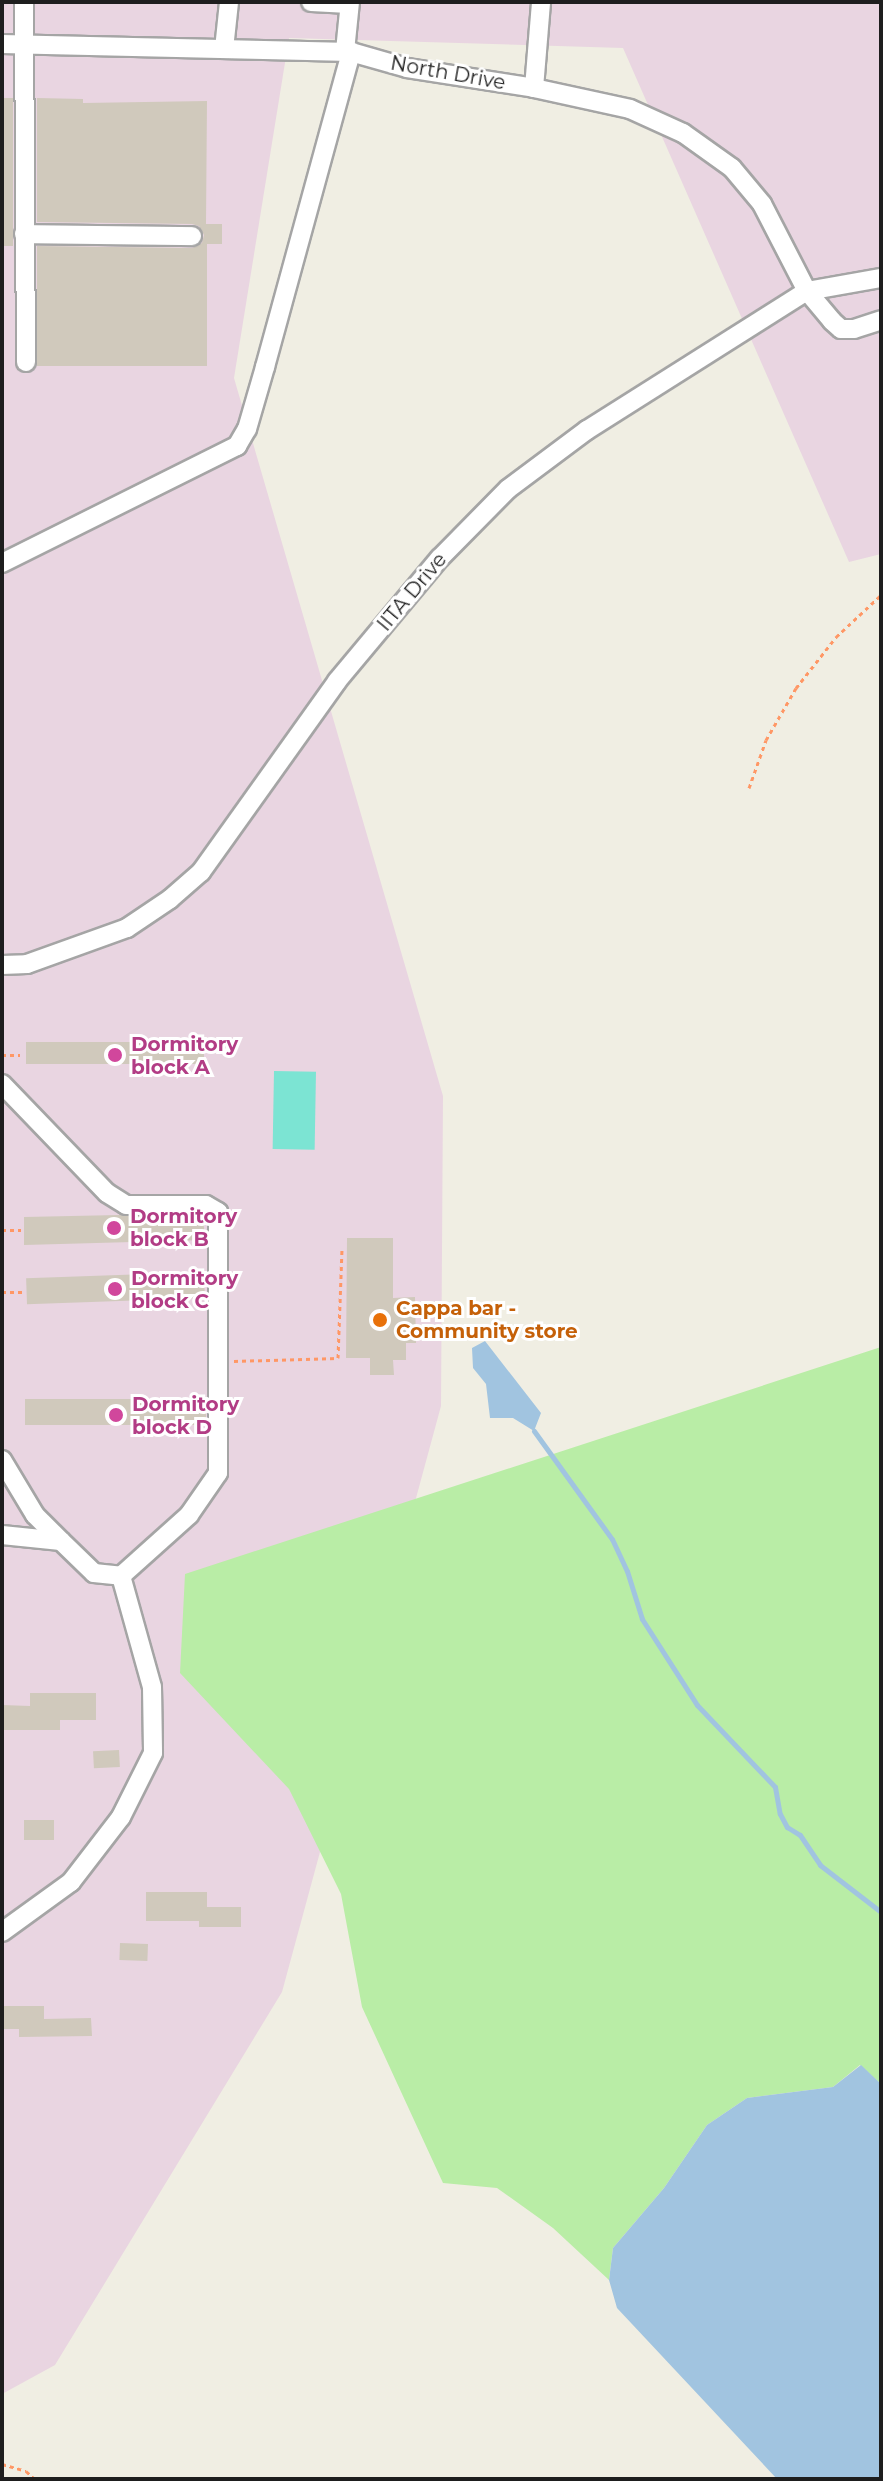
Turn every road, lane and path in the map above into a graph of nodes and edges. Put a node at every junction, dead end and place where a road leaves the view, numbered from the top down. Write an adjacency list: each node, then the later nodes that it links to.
1 (24, 2): 7 (street)
2 (229, 2): 8 (street)
3 (311, 2): 5 (street)
4 (541, 2): 10 (street)
5 (350, 3): 9 (street)
6 (2, 44): 7 (street, North Drive)
7 (21, 45): 8 (street, North Drive); 11 (street)
8 (224, 49): 9 (street, North Drive)
9 (348, 52): 10 (street, North Drive); 17 (street)
10 (534, 88): 14 (street, North Drive)
11 (24, 234): 12 (street); 16 (street)
12 (192, 236)
13 (881, 278): 14 (street, IITA Drive)
14 (807, 291): 15 (street, North Drive); 20 (street, IITA Drive)
15 (881, 320)
16 (26, 362)
17 (2, 563)
18 (881, 595): 19 (path)
19 (749, 788)
20 (2, 965)
21 (2, 1055): 22 (path)
22 (20, 1055)
23 (2, 1084): 29 (street)
24 (2, 1230): 25 (path)
25 (21, 1230)
26 (342, 1248): 29 (path)
27 (2, 1292): 28 (path)
28 (22, 1292)
29 (218, 1361): 33 (street)
30 (2, 1460): 32 (street)
31 (2, 1535): 32 (street)
32 (61, 1541): 33 (street)
33 (121, 1576): 34 (street)
34 (2, 1932)
35 (2, 2464): 36 (path)
36 (35, 2479)

